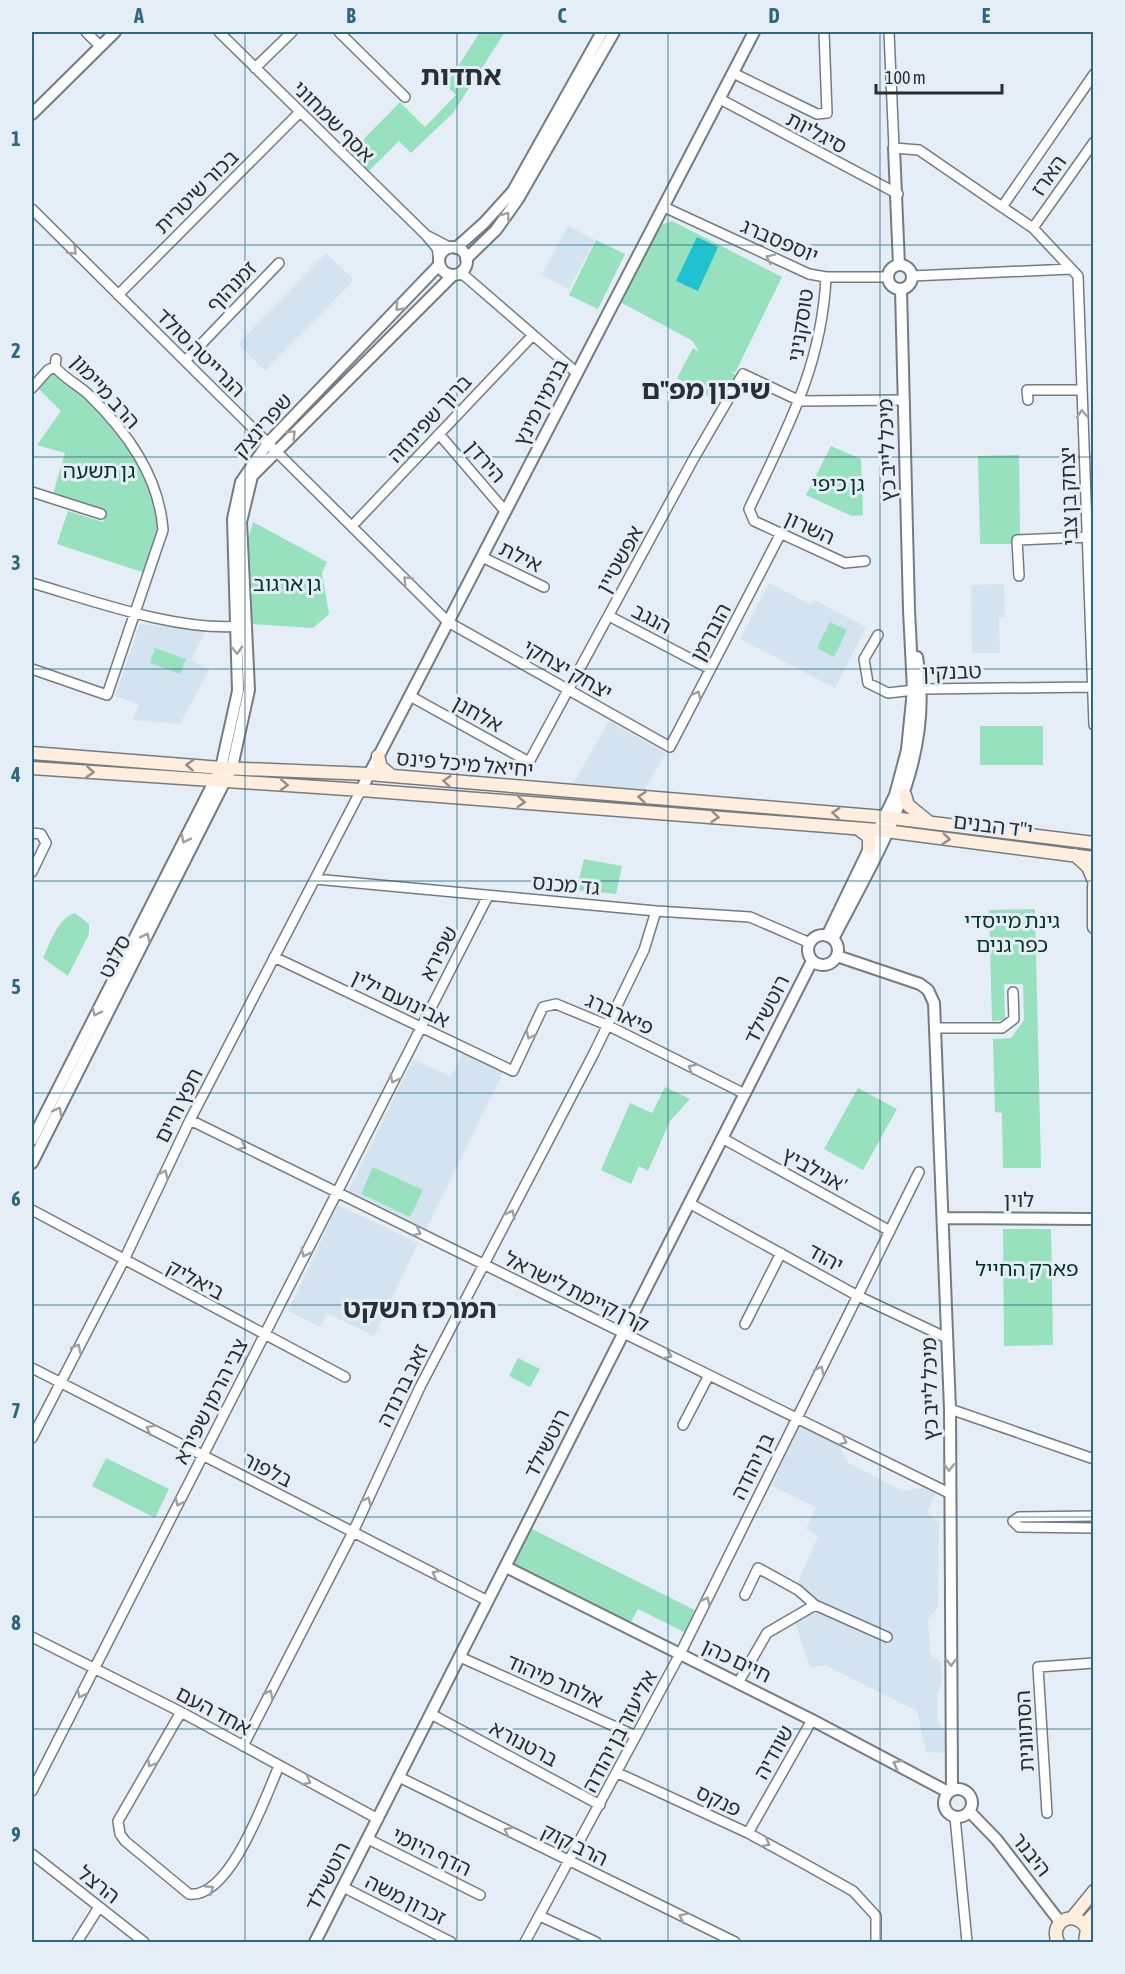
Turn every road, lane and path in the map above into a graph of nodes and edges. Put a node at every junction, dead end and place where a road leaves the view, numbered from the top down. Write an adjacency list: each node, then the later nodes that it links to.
1 (86, 32): 11 (street)
2 (115, 32): 11 (street)
3 (219, 32): 12 (street, אסף שמחוני)
4 (292, 32): 12 (street)
5 (339, 32): 15 (street)
6 (602, 32): 27 (street)
7 (614, 32): 32 (street, שפרינצק, one-way to 7)
8 (754, 32): 13 (street, בנימין מינץ)
9 (824, 32): 13 (street)
10 (889, 32): 20 (street)
11 (100, 46): 18 (street)
12 (255, 68): 17 (street, אסף שמחוני)
13 (733, 74): 16 (street, בנימין מינץ)
14 (1094, 74): 23 (street)
15 (405, 97)
16 (720, 99): 21 (street, סיגליות); 22 (street, בנימין מינץ)
17 (299, 113): 26 (street, אסף שמחוני); 37 (street, בכור שיטרית)
18 (32, 114)
19 (1094, 142): 25 (street, הארז)
20 (894, 148): 21 (street); 23 (street)
21 (898, 194): 30 (street)
22 (664, 207): 34 (street, יוספסברג, one-way to 22); 40 (street, בנימין מינץ)
23 (1002, 207): 25 (street)
24 (32, 209): 37 (street, הנרייטה סולד, one-way to 37)
25 (1032, 228): 31 (street)
26 (426, 235): 27 (street, אסף שמחוני); 28 (street, אסף שמחוני)
27 (453, 248): 28 (street); 32 (street)
28 (439, 262): 32 (street); 47 (street, שפרינצק, one-way to 47)
29 (279, 263): 39 (street, זמנהוף)
30 (899, 265): 33 (street); 35 (street)
31 (1071, 269): 33 (street); 42 (street, יצחק בן צבי)
32 (461, 271): 38 (street); 47 (street, שפרינצק, one-way to 32)
33 (912, 276): 36 (street)
34 (826, 277): 35 (street, יוספסברג); 45 (street, טוסקניני)
35 (888, 277): 36 (street)
36 (901, 288): 43 (street, מיכל לייב כץ)
37 (118, 295): 39 (street, הנרייטה סולד)
38 (533, 335): 40 (street); 46 (street, ברוך שפינוזה)
39 (185, 361): 47 (street, הנרייטה סולד)
40 (577, 374): 50 (street, בנימין מינץ)
41 (32, 388): 60 (street, הרב מיימון)
42 (1080, 390): 44 (street); 54 (street, יצחק בן צבי, one-way to 42)
43 (904, 400): 45 (street); 69 (street, מיכל לייב כץ)
44 (1028, 400)
45 (800, 401): 49 (street, טוסקניני); 61 (street, אפשטיין)
46 (439, 434): 50 (street, הירדן); 52 (street, ברוך שפינוזה)
47 (272, 447): 52 (street, הנרייטה סולד); 63 (street, שפרינצק)
48 (32, 492): 51 (street)
49 (749, 509): 53 (street, השרון)
50 (505, 512): 55 (street, בנימין מינץ)
51 (101, 514)
52 (352, 526): 62 (street, הנרייטה סולד, one-way to 52)
53 (781, 533): 56 (street, השרון); 66 (street, הוברמן)
54 (1088, 537): 57 (street); 67 (street, יצחק בן צבי)
55 (482, 556): 59 (street, אילת); 62 (street, בנימין מינץ)
56 (865, 561)
57 (1019, 576)
58 (32, 583): 60 (street)
59 (544, 587)
60 (136, 614): 63 (street); 65 (street, הרב מיימון)
61 (609, 616): 66 (street, הנגב); 68 (street, אפשטיין)
62 (448, 622): 68 (street, יצחק יצחקי); 70 (street, בנימין מינץ)
63 (242, 626): 73 (street, שפרינצק); 77 (street, שפרינצק, one-way to 77)
64 (878, 635): 69 (street, טבנקין)
65 (32, 669)
66 (710, 669): 72 (street, הוברמן, one-way to 66)
67 (1090, 687): 69 (street, טבנקין); 71 (street, יצחק בן צבי)
68 (567, 690): 72 (street, יצחק יצחקי); 76 (street, אפשטיין)
69 (918, 690): 84 (street, מיכל לייב כץ); 85 (street, מיכל לייב כץ)
70 (410, 696): 75 (street, בנימין מינץ); 76 (street, אלחנן)
71 (1094, 725)
72 (670, 747)
73 (236, 749): 77 (street, שפרינצק); 79 (street)
74 (32, 753): 77 (main road, יחיאל מיכל פינס, one-way to 74)
75 (378, 756): 80 (street, בנימין מינץ); 81 (main road)
76 (529, 762)
77 (227, 767): 79 (main road, יחיאל מיכל פינס); 82 (street, סלנט)
78 (32, 768): 82 (main road, יחיאל מיכל פינס, one-way to 82)
79 (252, 769): 80 (main road, יחיאל מיכל פינס)
80 (369, 774): 81 (main road, יחיאל מיכל פינס); 83 (street, בנימין מינץ)
81 (392, 776): 85 (main road, יחיאל מיכל פינס, one-way to 81)
82 (219, 782): 83 (main road, יחיאל מיכל פינס, one-way to 83); 116 (street, סלנט, one-way to 116); 117 (street, סלנט, one-way to 82)
83 (361, 790): 87 (main road, יחיאל מיכל פינס, one-way to 87); 97 (street, חפץ חיים)
84 (905, 795): 85 (street, מיכל לייב כץ); 86 (main road)
85 (889, 818): 86 (main road, י''ד הבנים); 88 (street, מיכל לייב כץ)
86 (931, 823): 91 (main road, י''ד הבנים)
87 (858, 829): 88 (main road, יחיאל מיכל פינס); 93 (main road)
88 (883, 831): 93 (street); 94 (main road, י''ד הבנים, one-way to 94); 103 (street)
89 (36, 833): 96 (street)
90 (1094, 836): 91 (main road)
91 (1079, 840): 92 (main road, י''ד הבנים)
92 (1094, 843)
93 (869, 848): 103 (street)
94 (1074, 854): 95 (main road, י''ד הבנים); 98 (main road)
95 (1094, 858)
96 (32, 872)
97 (315, 879): 100 (street, גד מכנס); 106 (street, חפץ חיים)
98 (1094, 880)
99 (1094, 886): 102 (main road)
100 (488, 896): 101 (street, גד מכנס); 110 (street, שפירא)
101 (656, 911): 104 (street, גד מכנס); 109 (street, זאב ברנדה)
102 (1094, 927)
103 (830, 937): 104 (street); 105 (street)
104 (810, 943): 107 (street)
105 (837, 956): 107 (street); 111 (street, מיכל לייב כץ)
106 (274, 957): 110 (street, אבינועם ילין); 114 (street, חפץ חיים)
107 (812, 961): 113 (street, רוטשילד)
108 (1013, 992): 111 (street)
109 (607, 1025): 112 (street, פיארברג, one-way to 112); 113 (street, פיארברג, one-way to 109); 127 (street, זאב ברנדה, one-way to 109)
110 (421, 1027): 112 (street, אבינועם ילין); 119 (street, צבי הרמן שפירא, one-way to 119)
111 (936, 1028): 122 (street, מיכל לייב כץ)
112 (513, 1071)
113 (745, 1094): 115 (street, רוטשילד)
114 (190, 1120): 119 (street, קרן קיימת לישראל, one-way to 119); 126 (street, חפץ חיים, one-way to 114)
115 (722, 1138): 120 (street, רוטשילד); 124 (street, אנילביץ')
116 (32, 1140)
117 (32, 1163)
118 (918, 1172): 124 (street)
119 (336, 1192): 127 (street, קרן קיימת לישראל, one-way to 127); 131 (street, צבי הרמן שפירא, one-way to 131)
120 (690, 1203): 125 (street, יהוד); 130 (street, רוטשילד)
121 (32, 1210): 126 (street, ביאליק)
122 (945, 1218): 123 (street, לוין); 132 (street, מיכל לייב כץ)
123 (1094, 1219)
124 (890, 1231): 128 (street)
125 (781, 1253): 128 (street, יהוד); 129 (street)
126 (124, 1260): 131 (street, ביאליק); 136 (street, חפץ חיים, one-way to 126)
127 (484, 1265): 130 (street, קרן קיימת לישראל); 146 (street, זאב ברנדה, one-way to 127)
128 (858, 1296): 132 (street, יהוד); 138 (street, בן יהודה, one-way to 128)
129 (745, 1324)
130 (624, 1333): 134 (street, קרן קיימת לישראל, one-way to 134); 147 (street, רוטשילד)
131 (264, 1335): 135 (street, ביאליק); 141 (street, צבי הרמן שפירא)
132 (947, 1338): 137 (street, מיכל לייב כץ)
133 (32, 1368): 136 (street, בלפור)
134 (709, 1375): 138 (street, קרן קיימת לישראל); 139 (street)
135 (345, 1377)
136 (59, 1382): 140 (street, חפץ חיים); 141 (street, בלפור, one-way to 136)
137 (950, 1409): 142 (street); 143 (street, מיכל לייב כץ, one-way to 143)
138 (795, 1418): 143 (street, קרן קיימת לישראל, one-way to 143); 153 (street, בן יהודה, one-way to 138)
139 (683, 1425)
140 (32, 1438)
141 (202, 1455): 146 (street, בלפור); 156 (street, צבי הרמן שפירא, one-way to 156)
142 (1094, 1459)
143 (949, 1493): 166 (street, מיכל לייב כץ, one-way to 166)
144 (1094, 1516): 145 (street)
145 (1094, 1528)
146 (353, 1532): 149 (street, בלפור, one-way to 146); 162 (street, זאב ברנדה, one-way to 146)
147 (506, 1567): 149 (street, רוטשילד); 153 (street, חיים כהן)
148 (745, 1596): 150 (street)
149 (488, 1601): 154 (street, רוטשילד)
150 (815, 1605): 152 (street); 157 (street)
151 (32, 1637): 156 (street, אחד העם)
152 (887, 1637)
153 (680, 1654): 157 (street, חיים כהן); 161 (street, אליעזר בן יהודה)
154 (460, 1657): 159 (street, רוטשילד); 161 (street, אלתר מיהוד)
155 (1094, 1663): 170 (street, הסתוונית)
156 (93, 1669): 158 (street, אחד העם); 167 (street, צבי הרמן שפירא, one-way to 167)
157 (738, 1683): 160 (street, חיים כהן)
158 (181, 1712): 162 (street, אחד העם); 163 (street, one-way to 163)
159 (431, 1714): 165 (street, רוטשילד); 168 (street, ברטנורא)
160 (812, 1720): 166 (street, חיים כהן, one-way to 160); 173 (street, שוודיה)
161 (636, 1736): 164 (street, אליעזר בן יהודה)
162 (243, 1746): 163 (street, אחד העם)
163 (279, 1766): 172 (street, אחד העם, one-way to 172)
164 (618, 1773): 168 (street, אליעזר בן יהודה); 173 (street, פנקס)
165 (399, 1777): 172 (street, רוטשילד); 176 (street, הרב קוק, one-way to 165)
166 (950, 1790): 169 (street); 171 (street)
167 (32, 1791)
168 (600, 1805): 176 (street, אליעזר בן יהודה)
169 (970, 1812): 171 (street); 183 (street, היבנר)
170 (1047, 1813)
171 (955, 1817): 194 (street)
172 (378, 1819): 174 (street, רוטשילד)
173 (748, 1833): 193 (street, פנקס, one-way to 193)
174 (368, 1839): 177 (street, רוטשילד); 179 (street, הדף היומי)
175 (32, 1854): 180 (street, הרצל)
176 (570, 1862): 182 (street, אליעזר בן יהודה); 192 (street, הרב קוק, one-way to 176)
177 (344, 1887): 188 (street, רוטשילד); 189 (street, זכרון משה)
178 (1094, 1891): 183 (main road)
179 (480, 1895)
180 (99, 1907): 186 (street); 187 (street, הרצל)
181 (1094, 1914): 184 (main road)
182 (540, 1916): 190 (street, אליעזר בן יהודה); 191 (street)
183 (1066, 1920): 184 (main road); 185 (main road)
184 (1084, 1924): 195 (main road)
185 (1055, 1941)
186 (77, 1942)
187 (144, 1942)
188 (315, 1942)
189 (451, 1942)
190 (525, 1942)
191 (596, 1942)
192 (735, 1942)
193 (876, 1942)
194 (967, 1942)
195 (1085, 1942)

